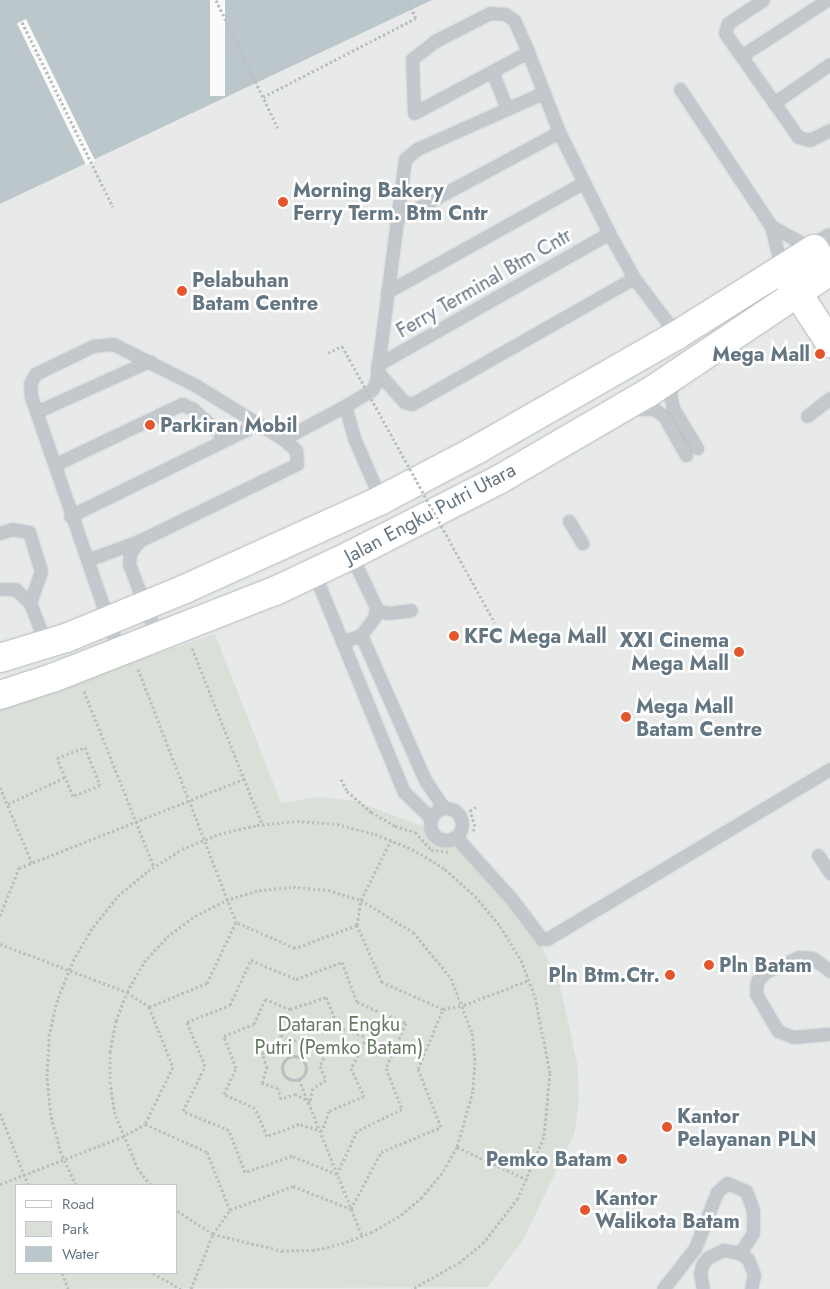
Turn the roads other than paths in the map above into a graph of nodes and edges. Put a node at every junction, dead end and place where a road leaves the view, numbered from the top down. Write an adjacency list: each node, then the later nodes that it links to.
1 (763, 0): 4 (lane)
2 (827, 0): 4 (lane)
3 (528, 52): 6 (lane); 6 (lane); 8 (lane)
4 (741, 56): 9 (lane)
5 (830, 64): 9 (lane)
6 (493, 74): 10 (lane)
7 (680, 89): 15 (lane)
8 (543, 93): 10 (lane, Ferry Terminal Btm Cntr); 12 (lane)
9 (774, 102): 11 (lane)
10 (507, 108): 14 (lane, Ferry Terminal Btm Cntr)
11 (830, 130)
12 (559, 132): 13 (lane); 14 (lane)
13 (584, 183): 16 (lane); 21 (lane, Ferry Terminal Btm Cntr)
14 (395, 220): 21 (lane, Ferry Terminal Btm Cntr)
15 (771, 226): 17 (lane); 18 (lane)
16 (609, 233): 20 (lane); 26 (lane, Ferry Terminal Btm Cntr)
17 (822, 244): 18 (main road, Jalan Engku Putri Utara); 19 (main road)
18 (782, 270): 22 (main road); 23 (main road, Jalan Engku Putri Utara)
19 (830, 271): 22 (main road, Jalan Engku Putri Utara)
20 (634, 278): 23 (lane); 26 (lane)
21 (387, 292): 26 (lane, Ferry Terminal Btm Cntr)
22 (796, 293): 24 (main road); 27 (main road, Jalan Engku Putri Utara)
23 (677, 335): 39 (main road, Jalan Engku Putri Utara)
24 (830, 343)
25 (148, 361): 30 (lane); 30 (lane); 33 (lane)
26 (377, 368): 29 (lane, Ferry Terminal Btm Cntr)
27 (677, 374): 31 (main road, Jalan Engku Putri Utara); 36 (lane)
28 (830, 398): 32 (lane)
29 (345, 406): 35 (lane, Ferry Terminal Btm Cntr); 39 (lane)
30 (36, 412): 38 (lane)
31 (611, 413): 37 (lane); 45 (main road, Jalan Engku Putri Utara)
32 (807, 416)
33 (258, 424): 34 (lane); 35 (lane)
34 (226, 439): 38 (lane); 40 (lane)
35 (283, 439): 43 (lane)
36 (696, 448)
37 (686, 455)
38 (56, 464): 40 (lane)
39 (381, 500): 50 (main road, Jalan Engku Putri Utara)
40 (70, 516): 46 (lane)
41 (569, 521): 44 (lane)
42 (0, 533): 49 (lane)
43 (139, 541): 46 (lane); 50 (lane)
44 (582, 543)
45 (351, 555): 47 (main road, Jalan Engku Putri Utara); 51 (lane)
46 (87, 560): 53 (lane)
47 (314, 573): 55 (main road, Jalan Engku Putri Utara); 56 (lane)
48 (0, 589): 49 (lane)
49 (30, 603): 57 (lane)
50 (144, 606): 53 (main road, Jalan Engku Putri Utara); 55 (lane)
51 (376, 608): 52 (lane); 54 (lane)
52 (412, 610)
53 (108, 621): 57 (main road, Jalan Engku Putri Utara); 58 (lane)
54 (360, 635): 56 (lane); 62 (lane)
55 (157, 637): 58 (main road, Jalan Engku Putri Utara)
56 (342, 642): 63 (lane)
57 (46, 644): 59 (main road, Jalan Engku Putri Utara)
58 (119, 652): 60 (main road, Jalan Engku Putri Utara)
59 (0, 658)
60 (0, 695)
61 (830, 769): 64 (lane)
62 (444, 808): 63 (lane); 64 (lane)
63 (431, 818): 64 (lane)
64 (456, 837)
65 (818, 855): 66 (lane)
66 (830, 873)
67 (830, 971): 68 (lane)
68 (830, 1034)
69 (740, 1253): 70 (lane); 71 (lane); 72 (lane)
70 (754, 1288)
71 (663, 1289)
72 (703, 1289)

